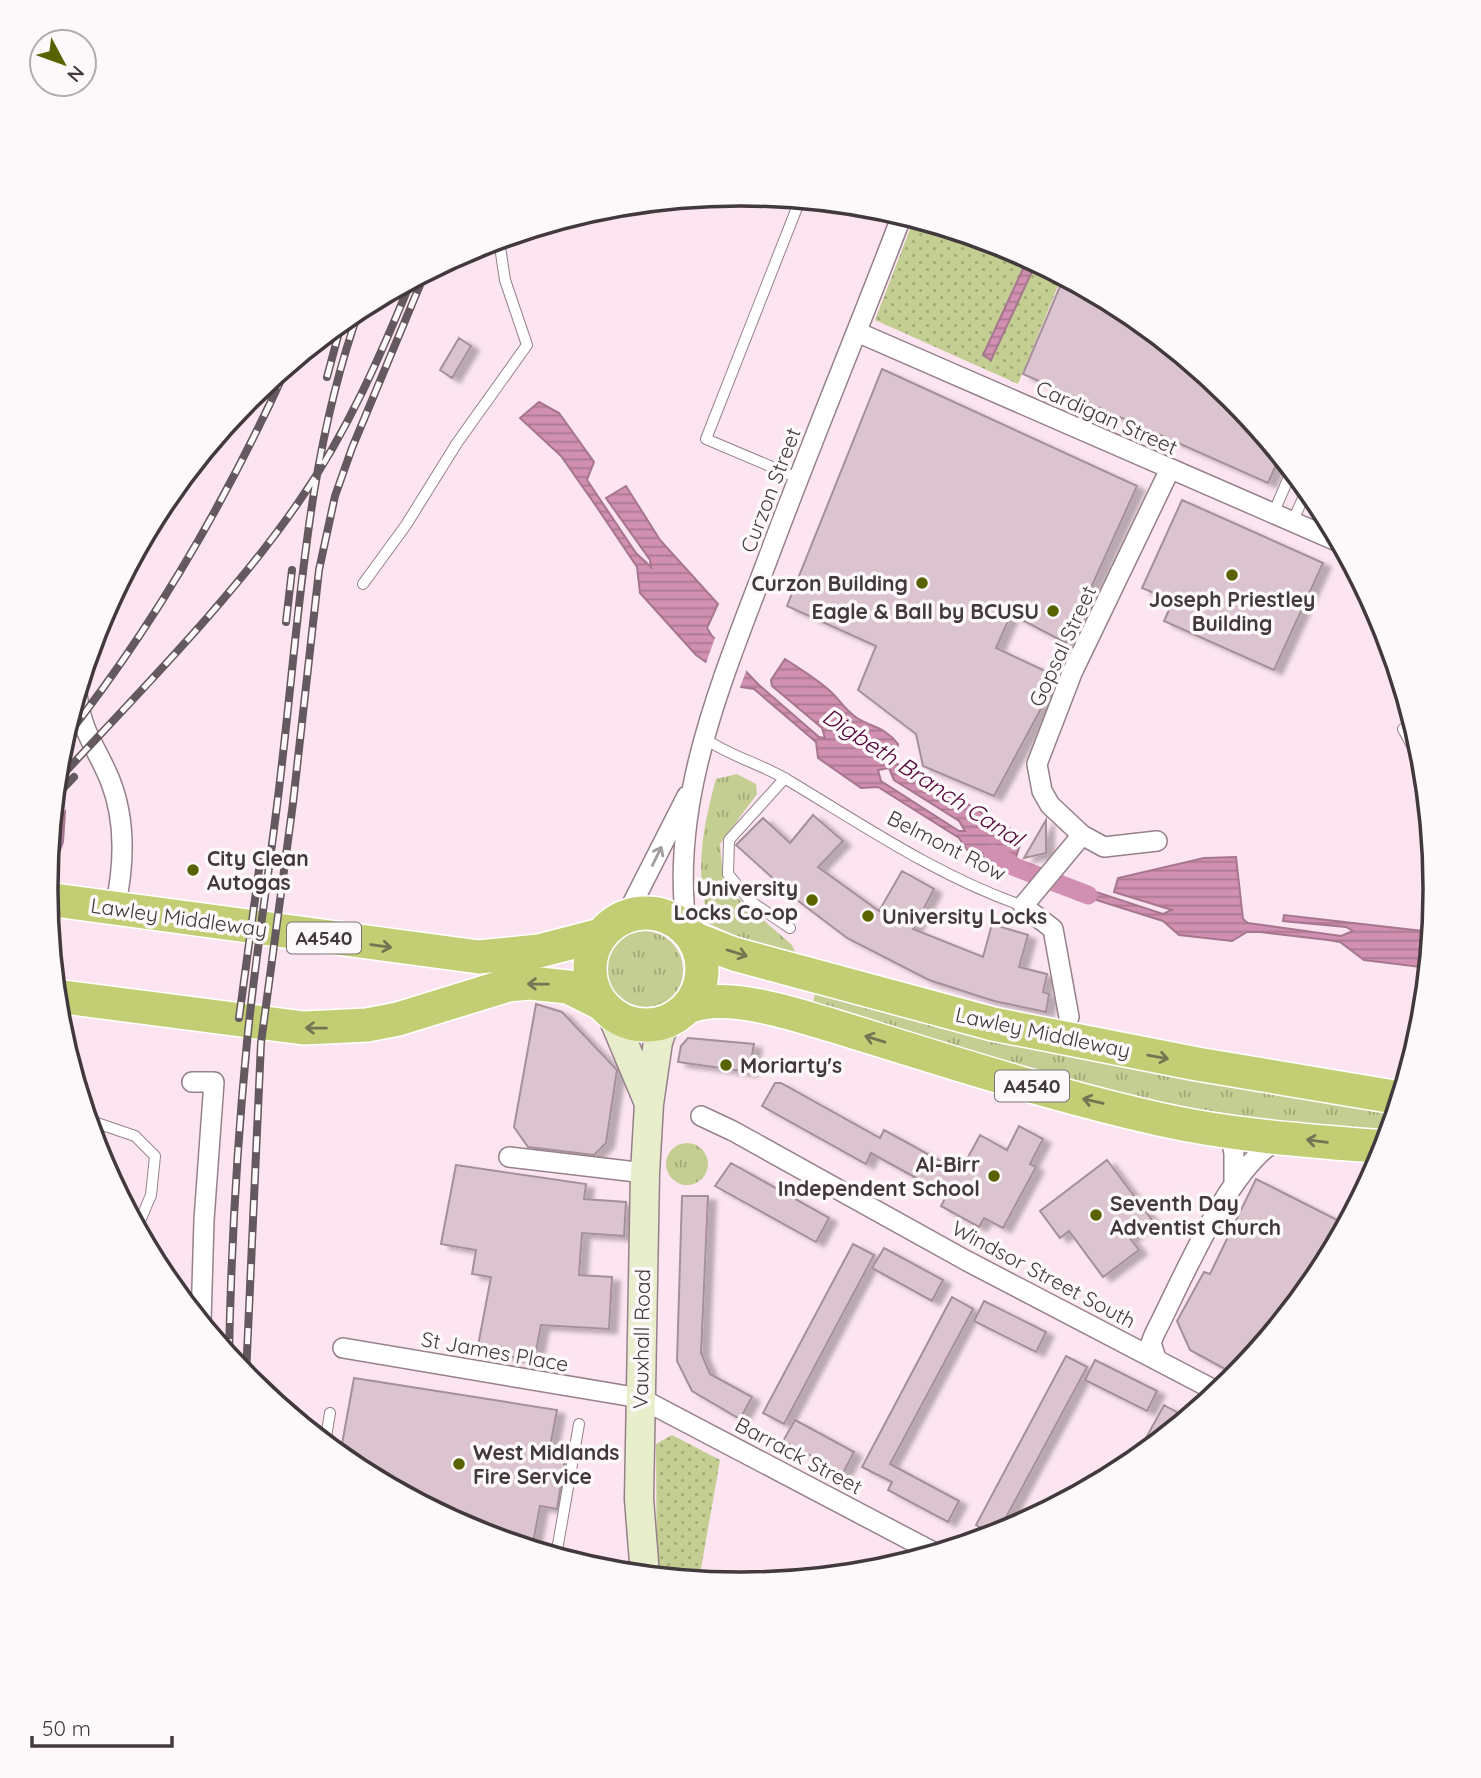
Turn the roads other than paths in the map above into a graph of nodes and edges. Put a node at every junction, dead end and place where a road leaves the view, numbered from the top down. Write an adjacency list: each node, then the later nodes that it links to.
1 (796, 209): 6 (lane)
2 (898, 225): 4 (street, Curzon Street)
3 (500, 250): 12 (lane)
4 (857, 332): 5 (street, Cardigan Street); 6 (street, Curzon Street)
5 (1171, 469): 9 (street, Cardigan Street); 19 (street, Gopsal Street)
6 (798, 478): 16 (street, Curzon Street)
7 (1287, 480): 9 (lane)
8 (1302, 501): 10 (lane)
9 (1272, 514): 10 (street, Cardigan Street)
10 (1292, 523): 11 (street, Cardigan Street)
11 (1325, 536)
12 (363, 584)
13 (80, 716): 23 (street)
14 (1403, 729): 15 (lane)
15 (1404, 732)
16 (704, 738): 17 (lane, Belmont Row); 18 (street, Curzon Street)
17 (785, 778): 22 (lane, Belmont Row); 25 (lane)
18 (692, 786): 24 (street, Curzon Street, one-way to 18); 26 (street, Curzon Street)
19 (1082, 835): 20 (street); 22 (street, Belmont Row)
20 (1157, 841)
21 (58, 900): 23 (highway, Lawley Middleway / A4540)
22 (1023, 906): 31 (street)
23 (115, 908): 24 (highway, Lawley Middleway / A4540, one-way to 24)
24 (613, 925): 26 (highway, A4540); 28 (highway)
25 (790, 928)
26 (690, 934): 30 (highway); 34 (highway, Lawley Middleway / A4540, one-way to 34)
27 (67, 998): 32 (highway, A4540)
28 (607, 1009): 30 (highway, A4540); 32 (highway, A4540, one-way to 32); 35 (main road, Vauxhall Road)
29 (70, 1013): 32 (street)
30 (679, 1013): 35 (main road, Vauxhall Road); 38 (highway, A4540, one-way to 30)
31 (1069, 1017)
32 (233, 1020)
33 (192, 1082): 45 (street)
34 (1391, 1096)
35 (649, 1104): 42 (main road, Vauxhall Road)
36 (701, 1116): 47 (street, Windsor Street South)
37 (100, 1123): 44 (lane)
38 (1229, 1130): 39 (highway, A4540); 43 (street)
39 (1283, 1137): 40 (highway, A4540, one-way to 39); 43 (street)
40 (1373, 1146)
41 (509, 1157): 42 (street)
42 (645, 1173): 49 (main road, Vauxhall Road)
43 (1234, 1181): 47 (street)
44 (142, 1217)
45 (201, 1308)
46 (343, 1348): 49 (street, St James Place)
47 (1156, 1358): 48 (street, Windsor Street South)
48 (1208, 1386)
49 (640, 1398): 54 (street, Barrack Street); 55 (main road, Vauxhall Road)
50 (330, 1413): 52 (lane)
51 (579, 1424): 53 (lane)
52 (327, 1432)
53 (558, 1546)
54 (923, 1546)
55 (644, 1565)

